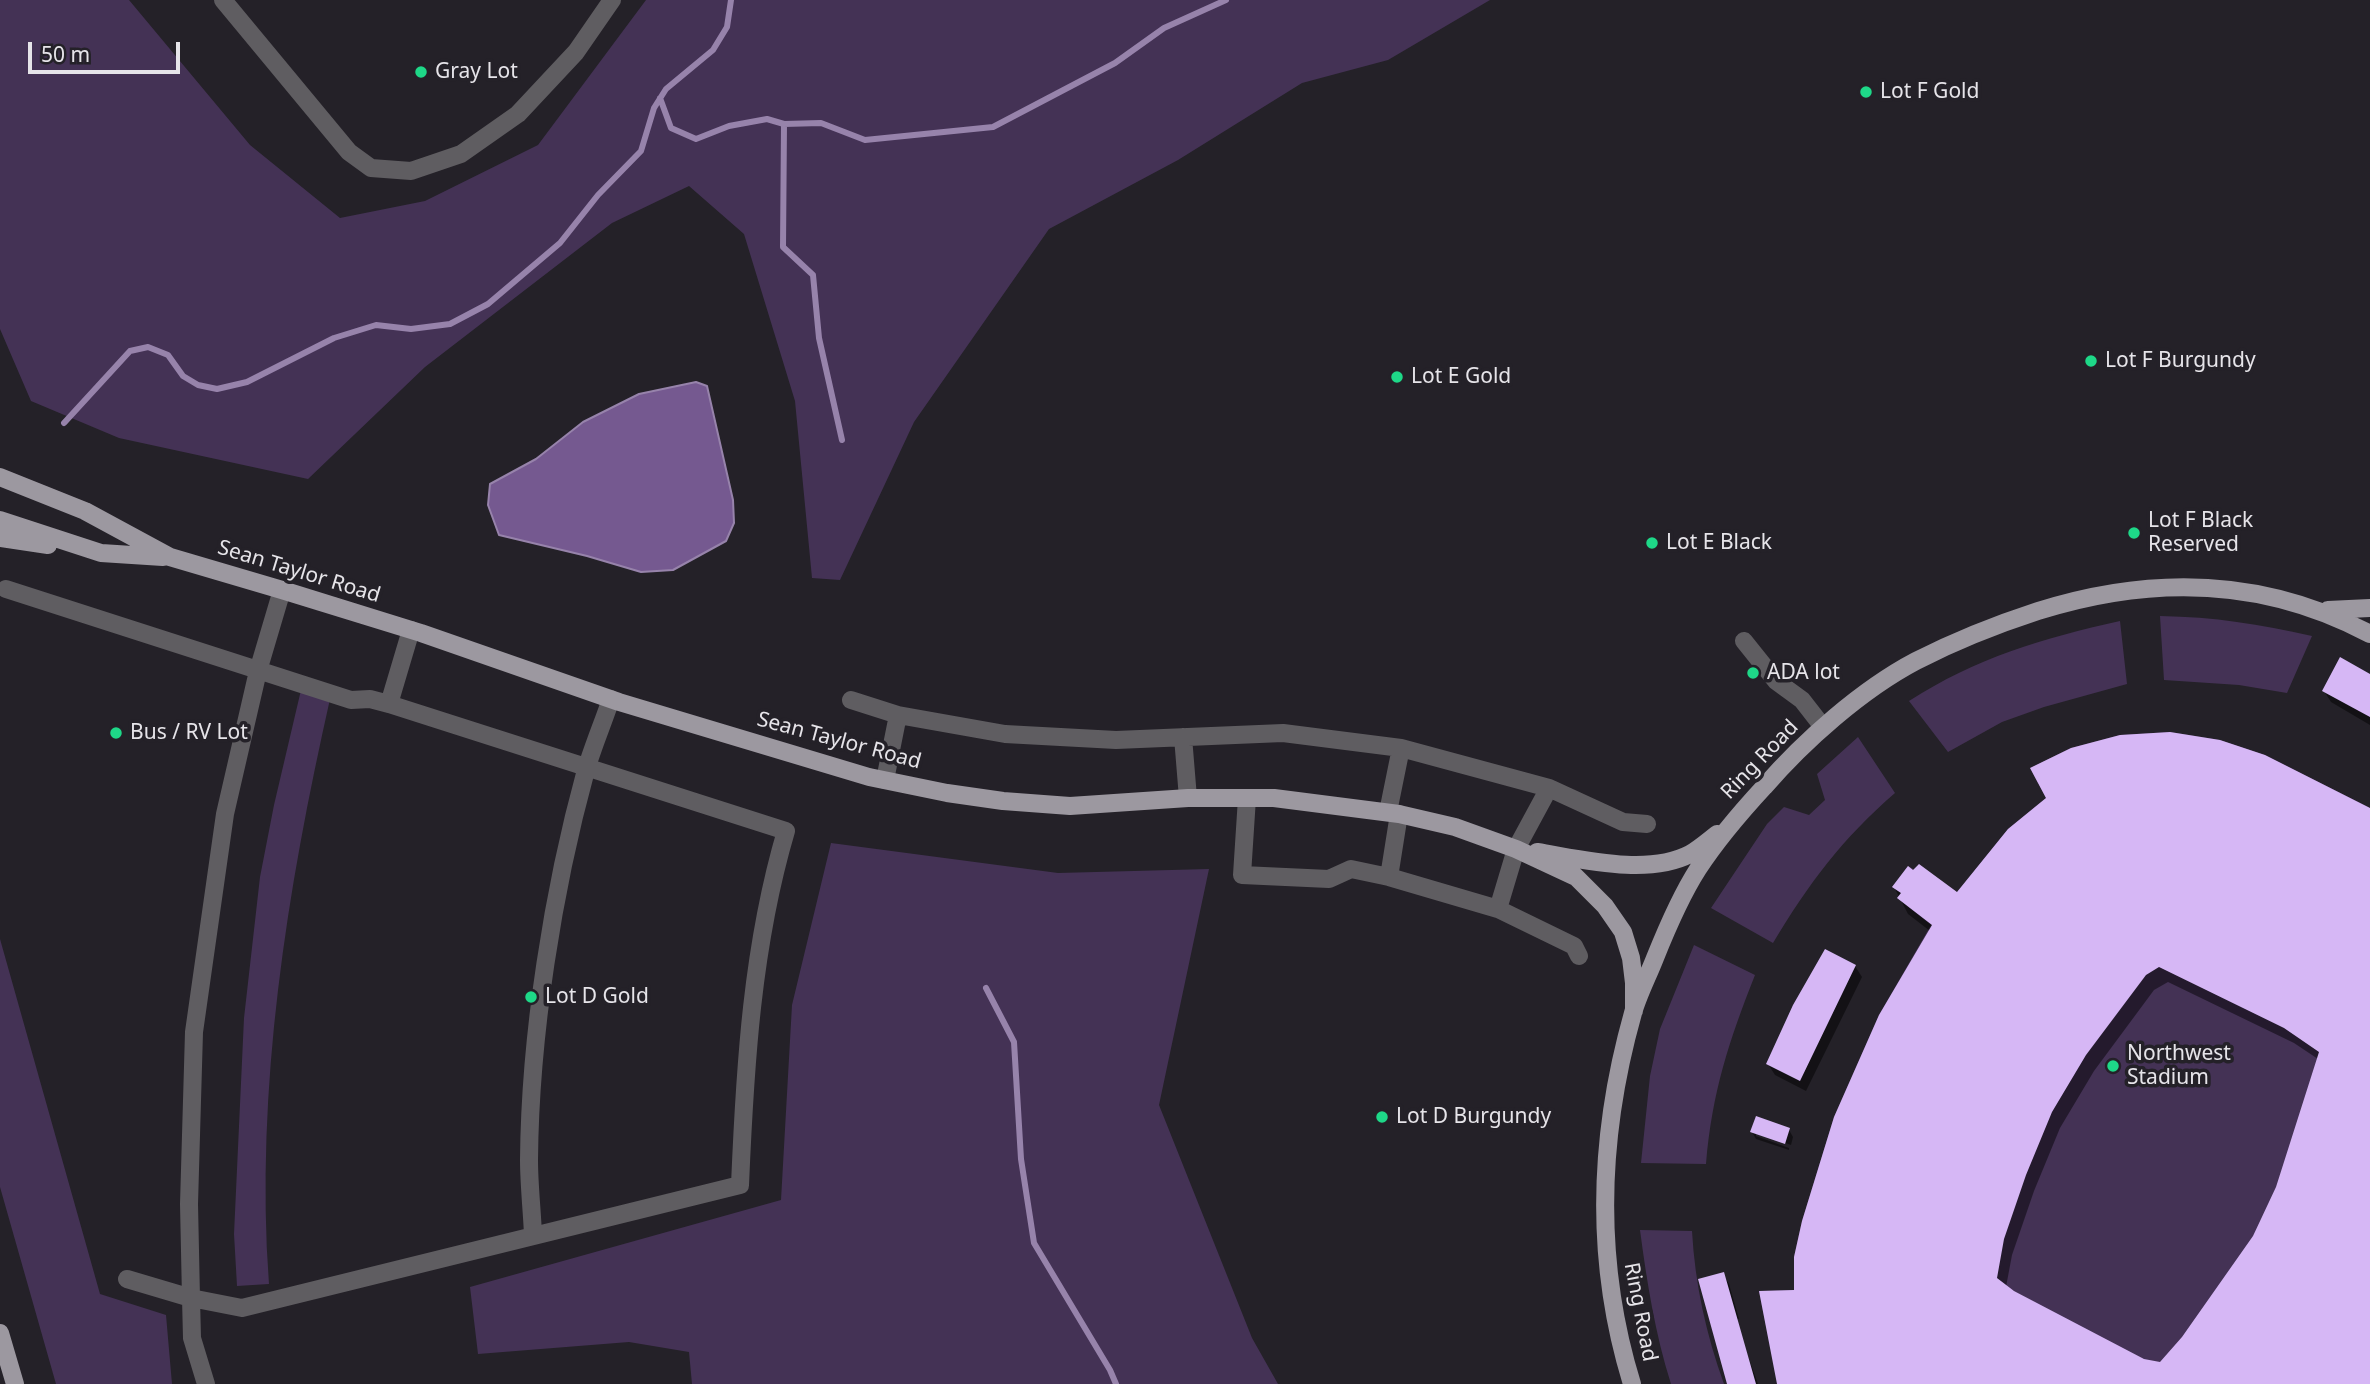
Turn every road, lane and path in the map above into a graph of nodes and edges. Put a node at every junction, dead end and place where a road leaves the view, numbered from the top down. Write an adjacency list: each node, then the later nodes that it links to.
1 (223, 0): 2 (lane)
2 (612, 0)
3 (0, 477): 7 (main road, Sean Taylor Road)
4 (0, 520): 6 (main road, Sean Taylor Road)
5 (0, 538): 6 (main road)
6 (101, 553): 7 (main road, Sean Taylor Road)
7 (170, 557): 9 (main road, Sean Taylor Road)
8 (6, 589): 15 (lane)
9 (282, 590): 12 (main road, Sean Taylor Road); 15 (lane)
10 (2370, 608): 11 (main road)
11 (2318, 610): 13 (main road, Ring Road); 20 (main road, Ring Road)
12 (411, 631): 16 (main road, Sean Taylor Road); 18 (lane)
13 (2370, 634)
14 (1744, 641): 20 (lane)
15 (258, 671): 18 (lane); 38 (lane)
16 (611, 699): 23 (lane); 24 (main road, Sean Taylor Road)
17 (851, 700): 19 (lane)
18 (389, 704): 23 (lane)
19 (898, 715): 21 (lane); 24 (lane)
20 (1823, 727): 29 (main road, Ring Road)
21 (1183, 737): 22 (lane); 26 (lane)
22 (1401, 748): 25 (lane); 28 (lane)
23 (587, 768): 36 (lane); 36 (lane)
24 (885, 780): 26 (main road, Sean Taylor Road)
25 (1549, 788): 30 (lane); 31 (lane)
26 (1188, 798): 27 (main road, Sean Taylor Road)
27 (1247, 798): 28 (main road, Sean Taylor Road); 32 (lane)
28 (1394, 813): 31 (main road, Sean Taylor Road); 32 (lane)
29 (1732, 822): 31 (main road, Sean Taylor Road); 35 (main road, Ring Road)
30 (1647, 824)
31 (1516, 849): 33 (lane); 35 (main road, Sean Taylor Road)
32 (1389, 877): 33 (lane)
33 (1498, 909): 34 (lane)
34 (1579, 956)
35 (1634, 1011): 42 (main road, Ring Road)
36 (533, 1235): 38 (lane)
37 (127, 1279): 38 (lane)
38 (191, 1298): 41 (lane)
39 (0, 1333): 40 (main road)
40 (15, 1384)
41 (206, 1384)
42 (1632, 1384)

